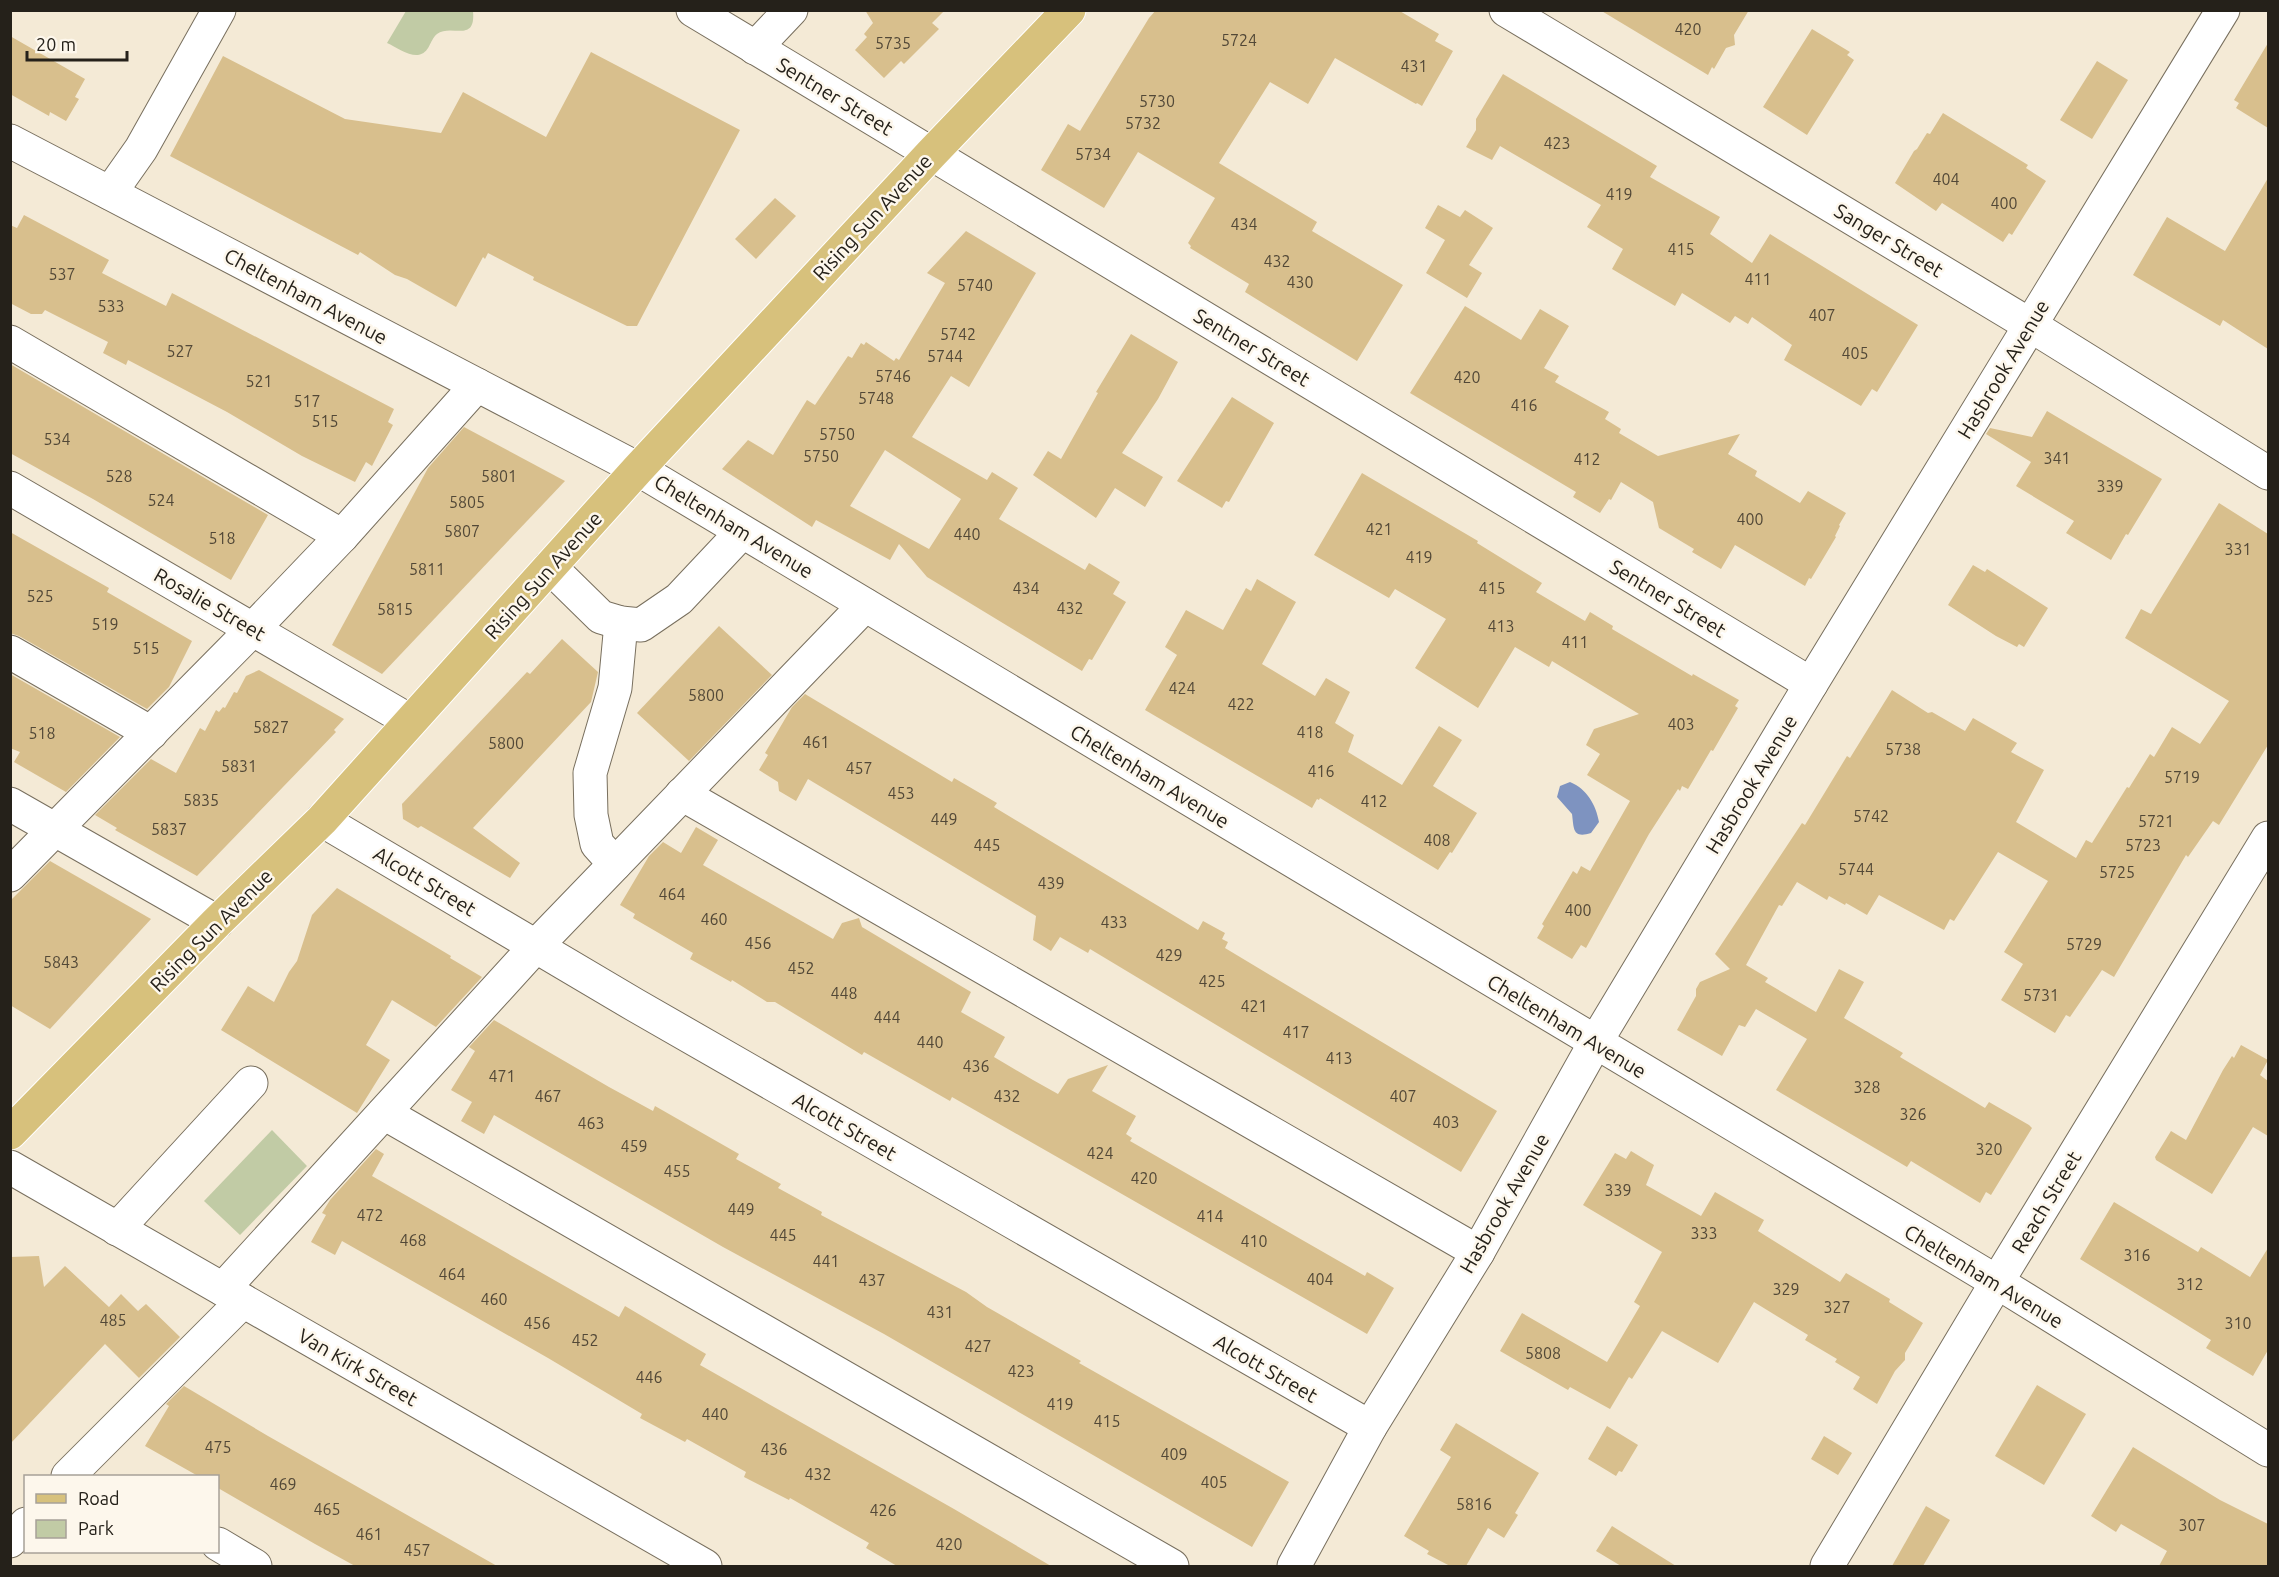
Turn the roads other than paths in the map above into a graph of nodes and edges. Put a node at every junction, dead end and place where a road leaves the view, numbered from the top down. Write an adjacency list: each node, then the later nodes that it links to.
1 (219, 10): 10 (street)
2 (693, 10): 7 (street, Sentner Street)
3 (790, 10): 7 (street)
4 (1069, 10): 9 (main road, Rising Sun Avenue)
5 (1506, 10): 11 (street, Sanger Street)
6 (2223, 10): 11 (street, Hasbrook Avenue)
7 (755, 48): 9 (street, Sentner Street)
8 (10, 141): 10 (street, Cheltenham Avenue)
9 (931, 154): 14 (main road, Rising Sun Avenue); 24 (street, Sentner Street)
10 (110, 193): 13 (street, Cheltenham Avenue)
11 (2030, 325): 15 (street, Sanger Street); 24 (street, Hasbrook Avenue)
12 (10, 342): 18 (street)
13 (477, 385): 14 (street, Cheltenham Avenue); 18 (street)
14 (638, 469): 17 (street, Cheltenham Avenue); 19 (main road, Rising Sun Avenue)
15 (2268, 473)
16 (10, 488): 22 (street, Rosalie Street)
17 (742, 532): 20 (street, Cheltenham Avenue); 21 (street)
18 (342, 536): 22 (street)
19 (550, 567): 21 (street); 25 (main road, Rising Sun Avenue)
20 (864, 605): 27 (street); 36 (street, Cheltenham Avenue)
21 (621, 623): 32 (street)
22 (253, 629): 25 (street, Rosalie Street); 26 (street)
23 (10, 652): 26 (street)
24 (1811, 684): 36 (street, Hasbrook Avenue)
25 (410, 720): 29 (main road, Rising Sun Avenue)
26 (151, 733): 30 (street)
27 (682, 794): 32 (street); 42 (street)
28 (10, 804): 30 (street)
29 (322, 820): 34 (main road, Rising Sun Avenue); 35 (street, Alcott Street)
30 (55, 830): 33 (street); 34 (street)
31 (2268, 838): 43 (street, Reach Street)
32 (615, 864): 35 (street)
33 (10, 875)
34 (217, 922): 39 (main road, Rising Sun Avenue)
35 (536, 946): 38 (street); 45 (street, Alcott Street)
36 (1595, 1043): 42 (street, Hasbrook Avenue); 43 (street, Cheltenham Avenue)
37 (251, 1083): 41 (street)
38 (384, 1113): 44 (street); 53 (street)
39 (10, 1133)
40 (10, 1167): 41 (street, Van Kirk Street)
41 (117, 1229): 44 (street, Van Kirk Street)
42 (1478, 1252): 45 (street, Hasbrook Avenue)
43 (1997, 1282): 46 (street, Cheltenham Avenue); 55 (street, Reach Street)
44 (233, 1295): 47 (street); 52 (street, Van Kirk Street)
45 (1370, 1427): 54 (street, Hasbrook Avenue)
46 (2268, 1450)
47 (84, 1472)
48 (24, 1526): 49 (street)
49 (10, 1541)
50 (219, 1545): 51 (street)
51 (255, 1566)
52 (705, 1566)
53 (1173, 1566)
54 (1294, 1566)
55 (1827, 1566)

